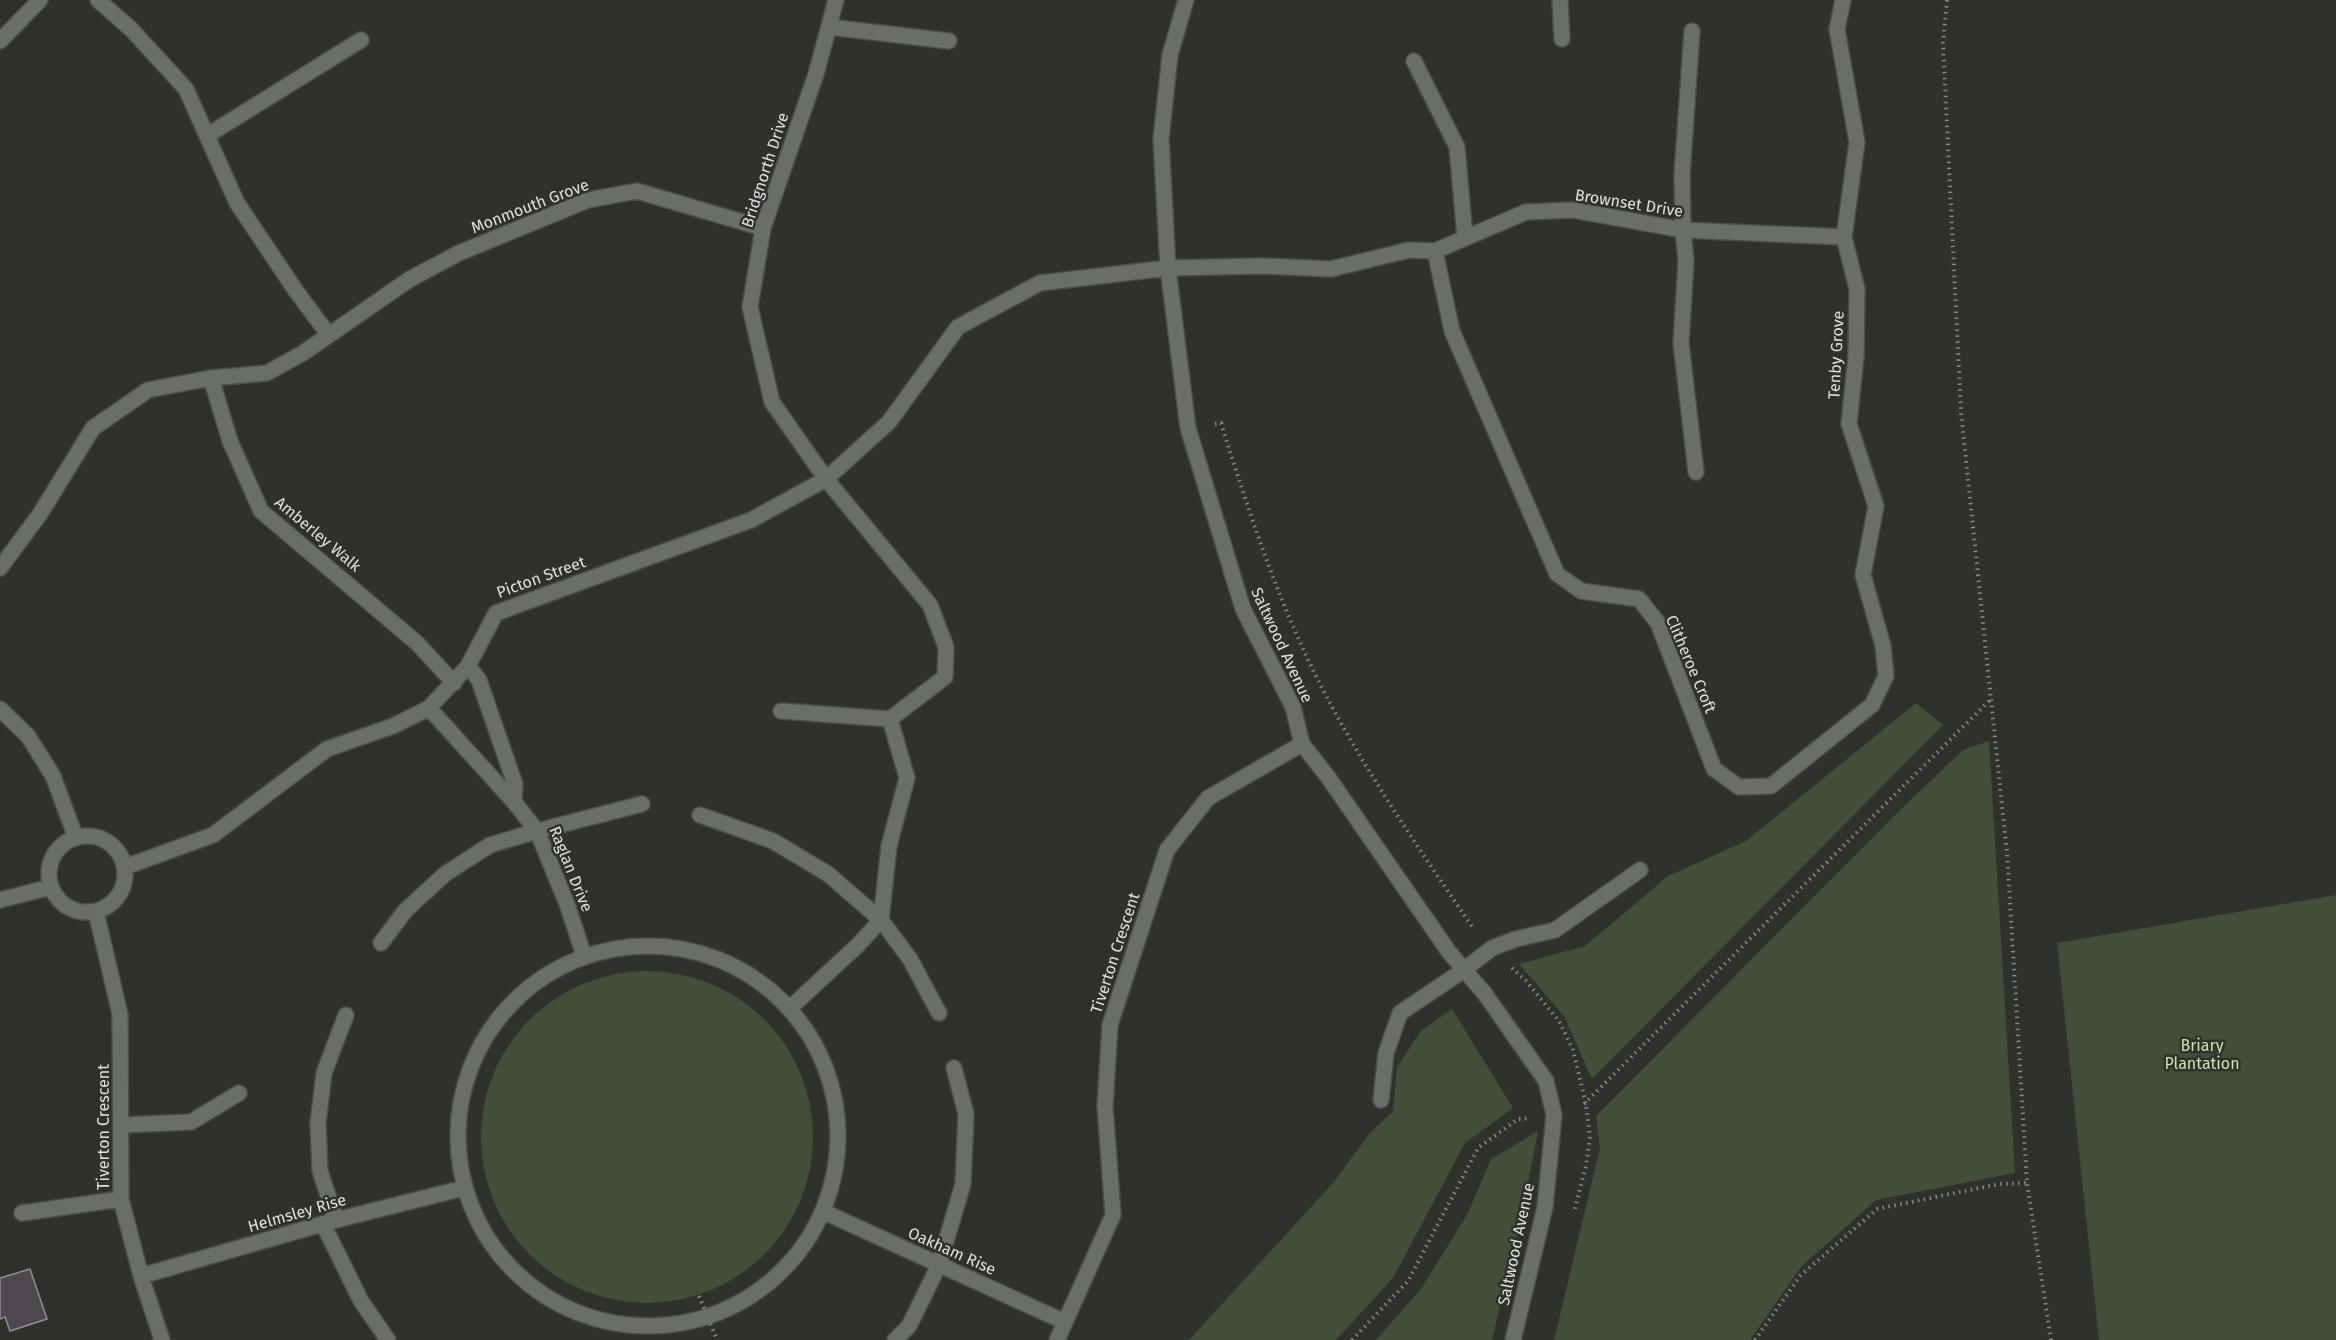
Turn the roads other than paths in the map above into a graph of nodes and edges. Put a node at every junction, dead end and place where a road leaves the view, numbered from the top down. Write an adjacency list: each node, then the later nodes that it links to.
1 (40, 0): 11 (street)
2 (98, 0): 14 (street)
3 (836, 0): 7 (street, Bridgnorth Drive)
4 (1186, 0): 20 (street, Saltwood Avenue)
5 (1560, 0): 9 (street)
6 (1843, 0): 18 (street, Tenby Grove)
7 (828, 27): 12 (street); 15 (street, Bridgnorth Drive)
8 (1692, 31): 16 (street)
9 (1562, 39)
10 (361, 40): 14 (street)
11 (0, 41)
12 (949, 41)
13 (1414, 61): 17 (street)
14 (208, 135): 21 (street)
15 (763, 228): 21 (street, Monmouth Grove); 24 (street, Bridgnorth Drive)
16 (1683, 230): 17 (street, Brownset Drive); 18 (street, Brownset Drive); 23 (street)
17 (1465, 237): 19 (street, Brownset Drive)
18 (1844, 237): 28 (street, Tenby Grove)
19 (1435, 251): 20 (street, Brownset Drive); 28 (street, Clitheroe Croft)
20 (1168, 268): 24 (street, Picton Street); 33 (street, Saltwood Avenue)
21 (328, 334): 22 (street, Monmouth Grove)
22 (211, 378): 25 (street, Monmouth Grove); 27 (street, Amberley Walk)
23 (1696, 472)
24 (826, 479): 26 (street, Picton Street); 32 (street, Bridgnorth Drive)
25 (0, 568)
26 (468, 666): 27 (street, Picton Street); 34 (street)
27 (454, 683): 29 (street, Picton Street)
28 (1872, 705)
29 (429, 708): 34 (street, Raglan Drive); 39 (street, Picton Street)
30 (0, 709): 38 (street)
31 (781, 711): 32 (street)
32 (890, 718): 44 (street)
33 (1302, 744): 47 (street, Saltwood Avenue); 62 (street, Tiverton Crescent)
34 (514, 801): 37 (street, Raglan Drive)
35 (642, 804): 37 (street)
36 (700, 815): 44 (street)
37 (537, 831): 45 (street); 46 (street, Raglan Drive)
38 (76, 838): 39 (street); 41 (street)
39 (125, 867): 43 (street)
40 (1640, 870): 47 (street)
41 (51, 887): 42 (street); 43 (street)
42 (0, 900)
43 (96, 912): 54 (street, Tiverton Crescent)
44 (881, 920): 48 (street); 49 (street)
45 (381, 943)
46 (584, 956): 48 (street); 55 (street)
47 (1464, 970): 53 (street); 67 (street, Saltwood Avenue)
48 (790, 1008): 57 (street)
49 (939, 1013)
50 (346, 1015): 59 (street)
51 (954, 1068): 60 (street)
52 (239, 1093): 54 (street)
53 (1381, 1100)
54 (121, 1125): 56 (street, Tiverton Crescent)
55 (464, 1188): 57 (street); 59 (street, Helmsley Rise)
56 (121, 1199): 58 (street); 61 (street, Tiverton Crescent)
57 (824, 1212): 60 (street, Oakham Rise)
58 (21, 1213)
59 (329, 1222): 61 (street, Helmsley Rise); 64 (street)
60 (939, 1265): 62 (street, Oakham Rise); 65 (street)
61 (141, 1276): 63 (street, Tiverton Crescent)
62 (1065, 1322): 66 (street, Tiverton Crescent)
63 (162, 1340)
64 (388, 1340)
65 (895, 1340)
66 (1057, 1340)
67 (1513, 1340)

